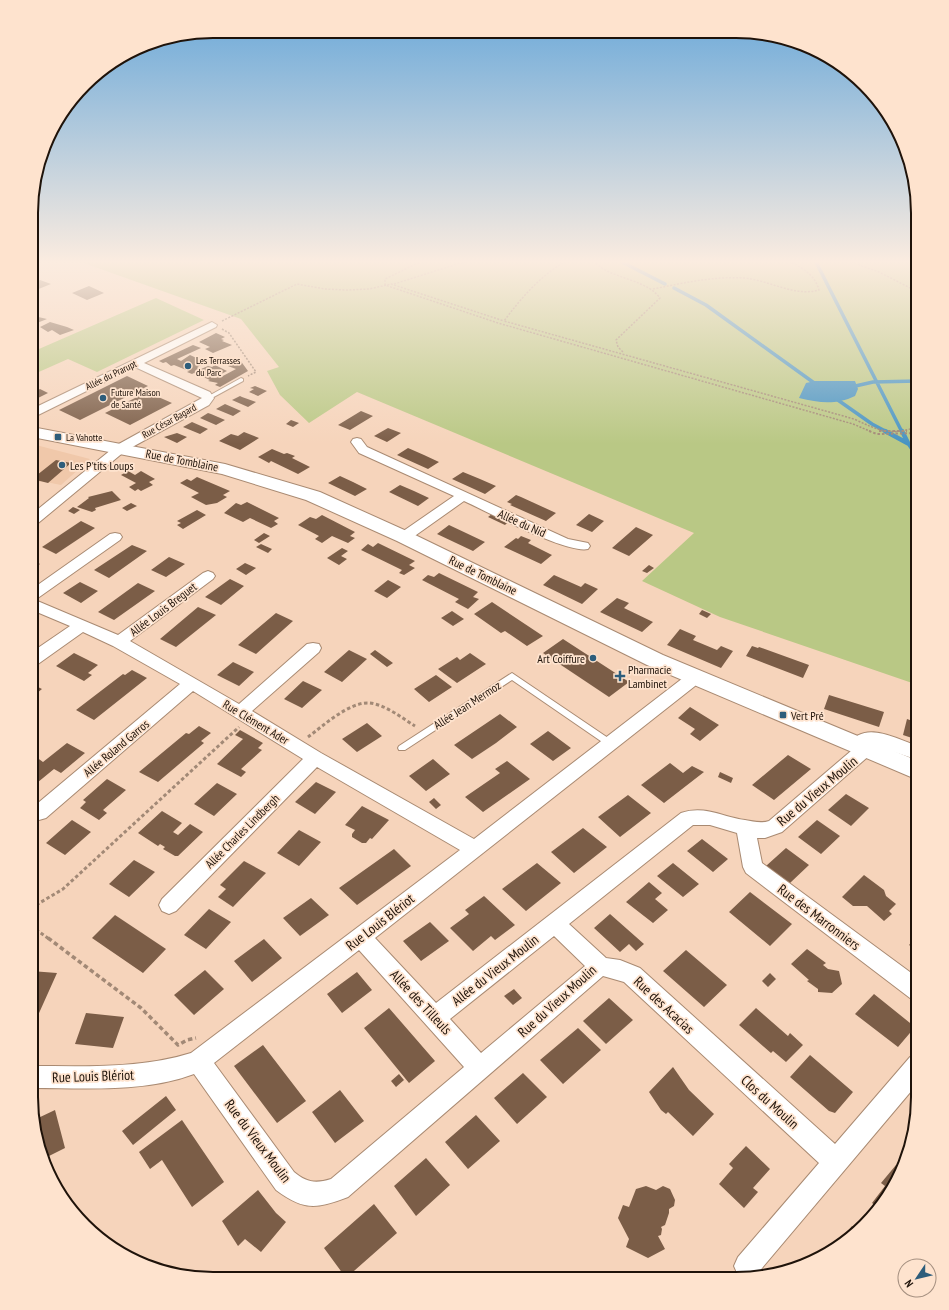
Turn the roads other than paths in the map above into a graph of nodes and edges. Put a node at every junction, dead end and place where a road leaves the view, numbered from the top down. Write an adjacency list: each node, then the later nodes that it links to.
1 (212, 325): 2 (street, Allée du Prarupt)
2 (135, 363): 4 (street, Rue César Bagard); 5 (street, Allée du Prarupt)
3 (241, 380): 4 (lane)
4 (208, 398): 8 (street, Rue César Bagard)
5 (38, 411)
6 (38, 433): 8 (main road, Rue de Tomblaine)
7 (357, 442): 9 (street, Allée du Nid)
8 (120, 448): 10 (street, Rue César Bagard); 12 (main road, Rue de Tomblaine)
9 (463, 496): 12 (street); 13 (street, Allée du Nid)
10 (38, 516)
11 (115, 537): 15 (street)
12 (404, 537): 21 (main road, Rue de Tomblaine)
13 (583, 546)
14 (208, 576): 18 (street, Allée Louis Breguet)
15 (38, 592)
16 (38, 607): 17 (street, Rue Clément Ader)
17 (81, 626): 18 (street, Rue Clément Ader); 20 (street)
18 (119, 642): 22 (street, Rue Clément Ader)
19 (313, 648): 23 (street)
20 (38, 656)
21 (692, 677): 24 (street, Rue Louis Blériot); 25 (main road, Rue de Tomblaine)
22 (192, 683): 23 (street, Rue Clément Ader); 30 (street, Allée Roland Garros)
23 (245, 715): 28 (street, Rue Clément Ader)
24 (611, 744): 26 (lane, Allée Jean Mermoz); 32 (street, Rue Louis Blériot)
25 (861, 747): 27 (street, Rue du Vieux Moulin); 29 (main road, Rue de Tomblaine); 31 (street, Rue du Vieux Moulin)
26 (402, 748)
27 (911, 751)
28 (315, 758): 32 (street, Rue Clément Ader); 33 (street, Allée Charles Lindbergh)
29 (911, 768)
30 (39, 813)
31 (745, 827): 34 (street, Rue du Vieux Moulin); 37 (street, Rue des Marronniers)
32 (475, 849): 35 (street, Rue Louis Blériot)
33 (169, 905)
34 (555, 923): 36 (street, Rue du Vieux Moulin); 38 (street, Allée du Vieux Moulin)
35 (361, 937): 38 (street, Allée des Tilleuls); 40 (street, Rue Louis Blériot)
36 (600, 966): 39 (street, Rue des Acacias); 41 (street, Rue du Vieux Moulin)
37 (911, 986)
38 (435, 1017): 41 (street, Allée des Tilleuls)
39 (704, 1042): 44 (street, Clos du Moulin)
40 (199, 1061): 41 (street, Rue du Vieux Moulin); 43 (street, Rue Louis Blériot)
41 (480, 1068)
42 (911, 1073): 44 (street)
43 (38, 1077)
44 (836, 1162): 45 (street)
45 (748, 1266)

